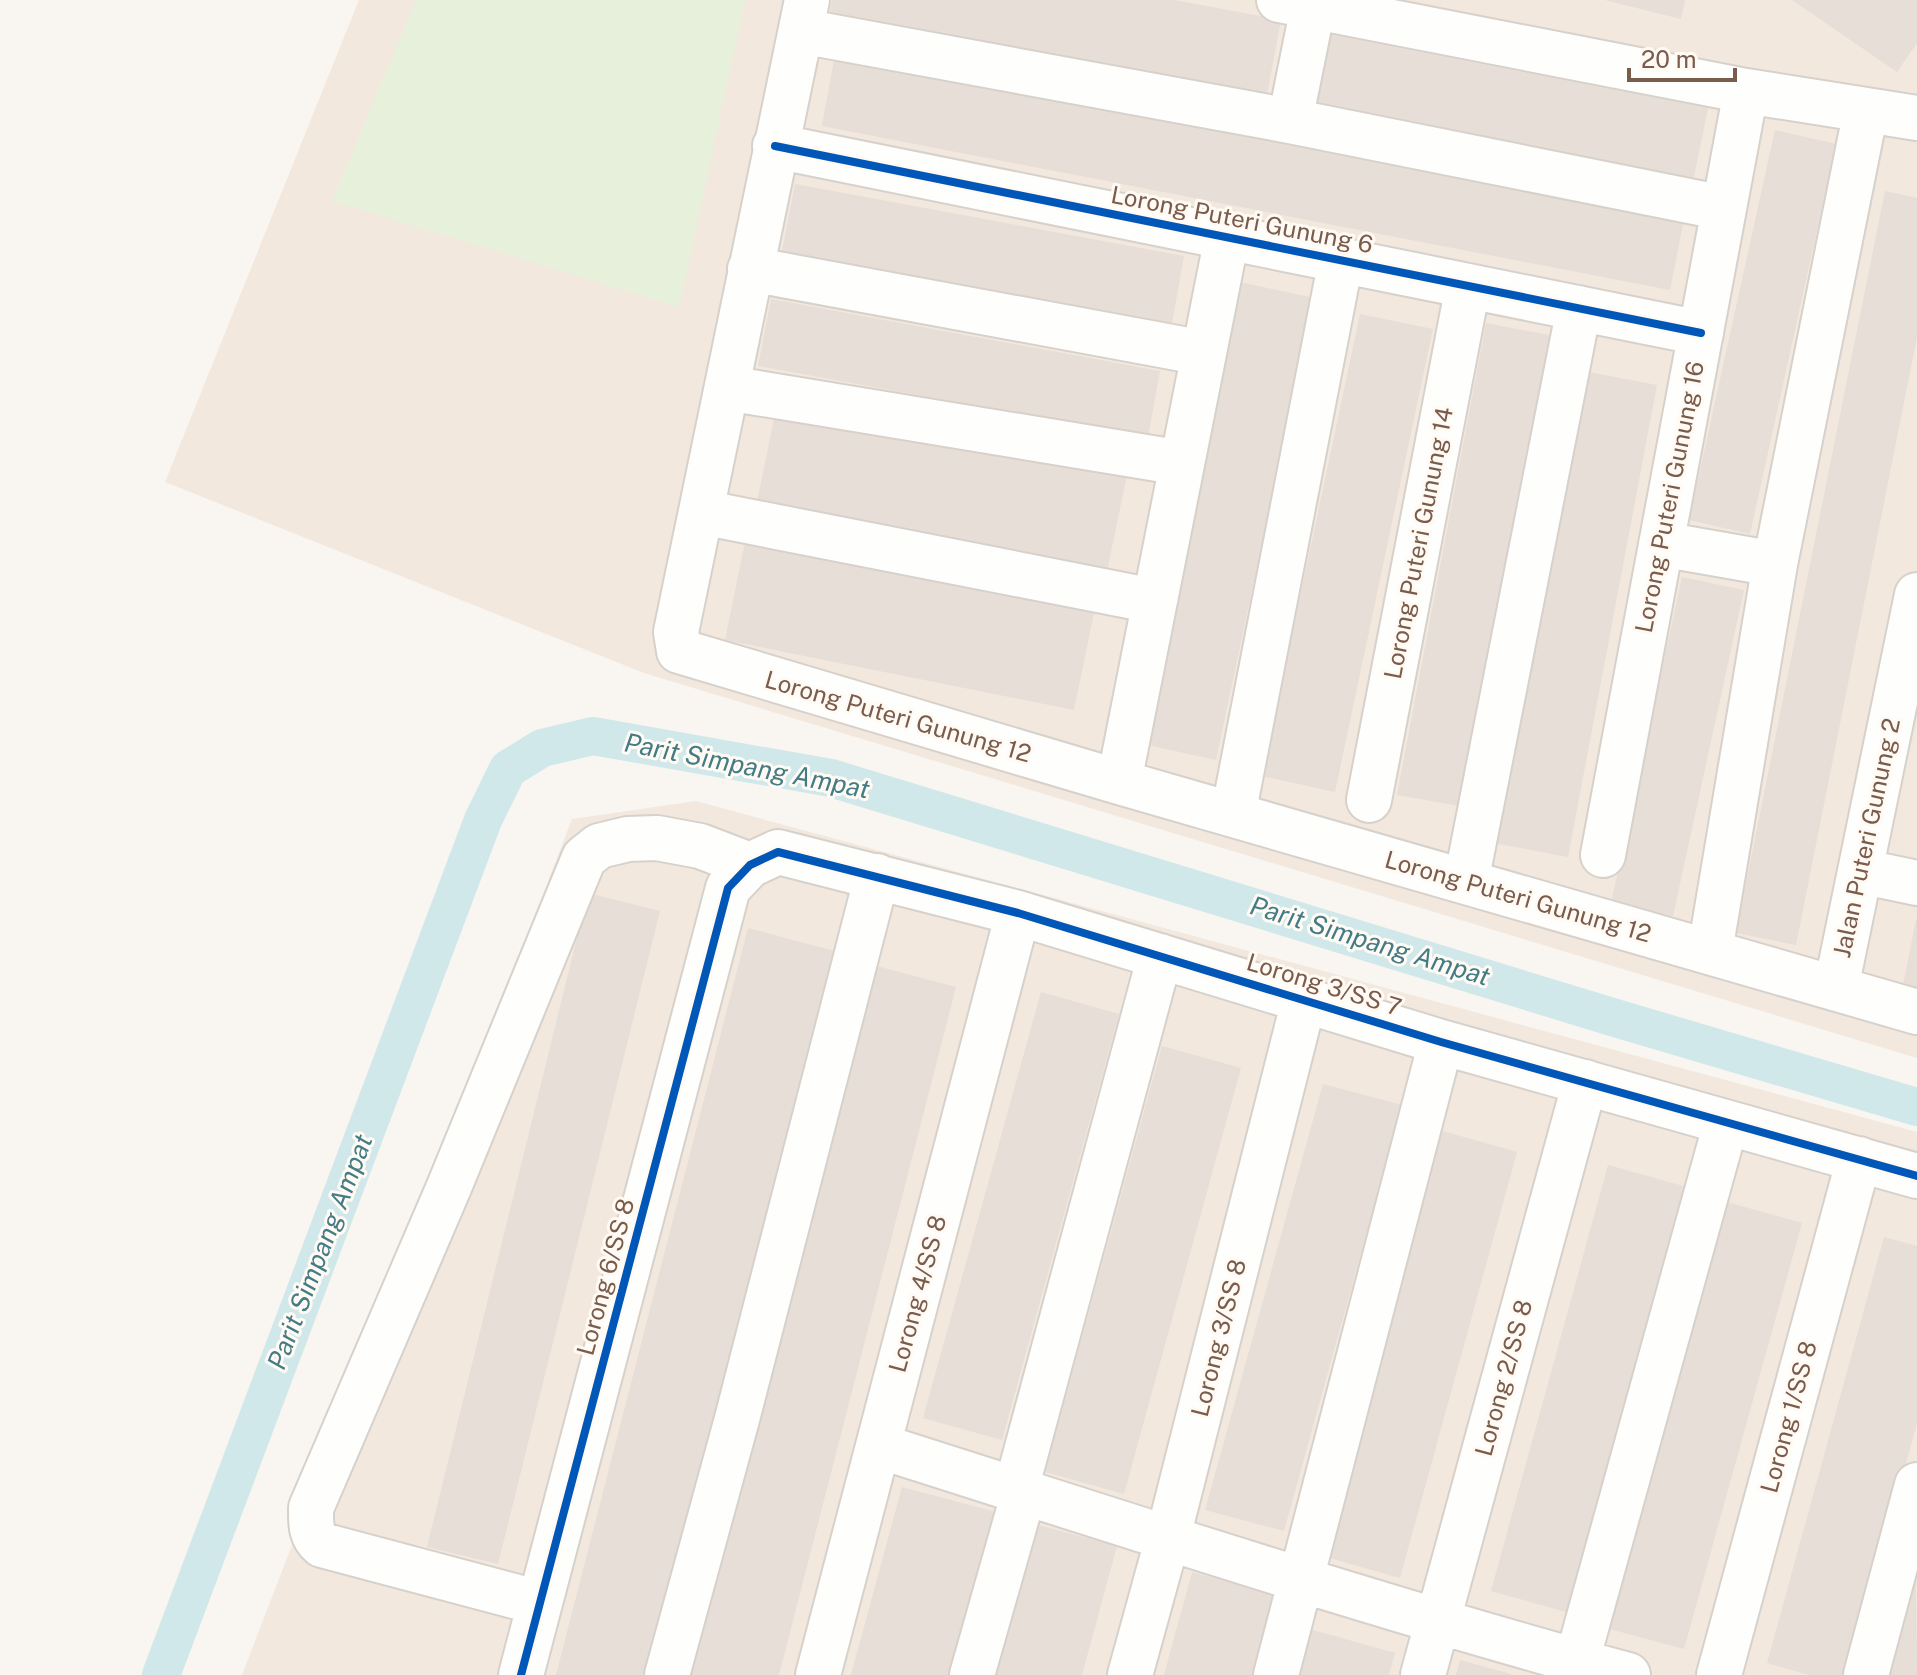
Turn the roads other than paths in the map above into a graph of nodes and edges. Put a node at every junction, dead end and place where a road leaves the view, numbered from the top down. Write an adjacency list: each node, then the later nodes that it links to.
1 (1296, 4): 3 (street); 6 (street)
2 (804, 15): 6 (street); 7 (street)
3 (1746, 91): 4 (street); 8 (street, Lorong Puteri Gunung 16)
4 (1866, 110): 5 (street); 20 (street)
5 (1917, 118)
6 (1290, 121): 8 (street)
7 (775, 146): 9 (street, Lorong Puteri Gunung 6); 11 (street)
8 (1724, 208): 14 (street, Lorong Puteri Gunung 16)
9 (1227, 237): 10 (street, Lorong Puteri Gunung 6); 15 (street)
10 (1341, 260): 12 (street, Lorong Puteri Gunung 6); 26 (street)
11 (750, 269): 15 (street); 16 (street)
12 (1468, 286): 13 (street, Lorong Puteri Gunung 6); 25 (street, Lorong Puteri Gunung 14)
13 (1579, 308): 14 (street, Lorong Puteri Gunung 6); 31 (street)
14 (1701, 333): 19 (street, Lorong Puteri Gunung 16)
15 (1204, 353): 17 (street)
16 (727, 388): 17 (street); 18 (street)
17 (1182, 463): 21 (street)
18 (701, 512): 21 (street); 24 (street, Lorong Puteri Gunung 12)
19 (1661, 544): 20 (street); 27 (street, Lorong Puteri Gunung 16)
20 (1775, 564): 34 (street)
21 (1154, 601): 24 (street)
22 (1914, 621): 23 (street, Jalan Puteri Gunung 2)
23 (1901, 753): 28 (street, Jalan Puteri Gunung 2)
24 (1119, 782): 26 (street, Lorong Puteri Gunung 12)
25 (1369, 800)
26 (1233, 815): 31 (street, Lorong Puteri Gunung 12)
27 (1603, 855)
28 (1860, 871): 32 (street); 36 (street, Jalan Puteri Gunung 2)
29 (877, 876): 30 (street, Lorong 3/SS 7); 33 (street, Lorong 3/SS 7); 53 (street)
30 (739, 877): 49 (street, Lorong 6/SS 8); 49 (street)
31 (1466, 882): 34 (street, Lorong Puteri Gunung 12)
32 (1917, 883)
33 (1018, 913): 35 (street, Lorong 3/SS 7); 44 (street, Lorong 4/SS 8)
34 (1710, 951): 36 (street, Lorong Puteri Gunung 12)
35 (1160, 956): 37 (street, Lorong 3/SS 7); 46 (street)
36 (1836, 988): 38 (street, Lorong Puteri Gunung 12)
37 (1304, 1000): 39 (street, Lorong 3/SS 7); 47 (street, Lorong 3/SS 8)
38 (1917, 1012)
39 (1441, 1042): 40 (street, Lorong 3/SS 7); 48 (street)
40 (1585, 1082): 41 (street, Lorong 3/SS 7); 50 (street, Lorong 2/SS 8)
41 (1726, 1123): 42 (street, Lorong 3/SS 7); 51 (street)
42 (1859, 1159): 43 (street, Lorong 3/SS 7); 60 (street, Lorong 1/SS 8)
43 (1917, 1176)
44 (879, 1446): 46 (street); 54 (street, Lorong 4/SS 8)
45 (1917, 1485): 61 (street)
46 (1020, 1490): 47 (street); 55 (street)
47 (1168, 1537): 48 (street); 56 (street, Lorong 3/SS 8)
48 (1302, 1582): 50 (street); 57 (street)
49 (540, 1603): 52 (street, Lorong 6/SS 8)
50 (1437, 1623): 51 (street); 58 (street, Lorong 2/SS 8)
51 (1575, 1668): 59 (street)
52 (521, 1675)
53 (667, 1675)
54 (818, 1675)
55 (972, 1675)
56 (1130, 1675)
57 (1276, 1675)
58 (1423, 1675)
59 (1628, 1675)
60 (1719, 1675)
61 (1866, 1675)

